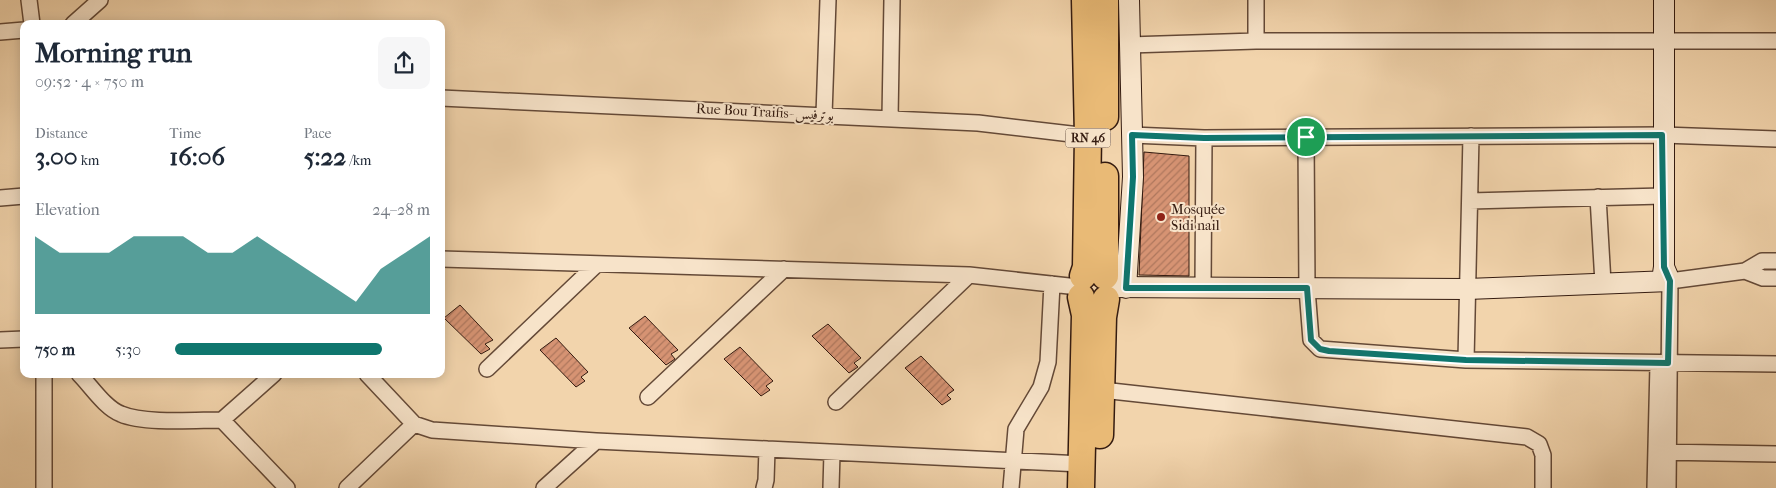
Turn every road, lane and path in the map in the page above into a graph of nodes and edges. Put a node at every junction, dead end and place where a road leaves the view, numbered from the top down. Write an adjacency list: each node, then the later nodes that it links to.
1 (29, 0): 10 (street)
2 (100, 0): 11 (street)
3 (828, 0): 19 (street)
4 (892, 0): 20 (street)
5 (1085, 0): 23 (highway, RN 46)
6 (1105, 0): 43 (highway, RN 46)
7 (1129, 0): 17 (street)
8 (1256, 0): 14 (street)
9 (1664, 0): 16 (street)
10 (32, 20)
11 (78, 20)
12 (20, 30): 13 (street)
13 (0, 32)
14 (1256, 41): 16 (street); 17 (street)
15 (1776, 41): 16 (street)
16 (1664, 42): 22 (street)
17 (1129, 45): 21 (street)
18 (445, 98): 19 (street, Rue Bou Traifis- بوترفيس)
19 (824, 115): 20 (street, Rue Bou Traifis- بوترفيس)
20 (890, 118): 23 (street, Rue Bou Traifis- بوترفيس)
21 (1132, 135): 26 (street); 43 (street)
22 (1662, 135): 24 (street); 27 (street); 29 (street)
23 (1088, 136): 43 (highway, RN 46)
24 (1471, 136): 25 (street); 32 (street)
25 (1306, 137): 26 (street); 45 (street)
26 (1204, 138): 44 (street)
27 (1776, 138)
28 (20, 196): 31 (street)
29 (1664, 196): 30 (street); 39 (street)
30 (1598, 197): 32 (street); 41 (street)
31 (0, 198)
32 (1470, 201): 46 (street)
33 (445, 259): 35 (street)
34 (1776, 261): 37 (street)
35 (597, 264): 36 (street); 52 (street)
36 (784, 269): 38 (street); 58 (street)
37 (1745, 271): 39 (street); 40 (street)
38 (969, 275): 42 (street); 59 (street)
39 (1665, 276): 41 (street); 50 (street)
40 (1776, 278)
41 (1603, 283): 46 (street)
42 (1052, 284): 43 (street); 67 (street)
43 (1099, 287): 44 (street); 57 (highway, RN 46); 68 (highway, RN 46)
44 (1203, 288): 45 (street)
45 (1307, 288): 46 (street); 49 (street)
46 (1467, 289): 49 (street)
47 (20, 339): 48 (street)
48 (0, 340)
49 (1466, 360): 50 (street)
50 (1663, 363): 51 (street); 64 (street)
51 (1776, 364)
52 (487, 368)
53 (44, 378): 69 (street)
54 (83, 378): 60 (street)
55 (269, 378): 60 (street)
56 (371, 378): 61 (street)
57 (1102, 390): 76 (highway, RN 46); 77 (street)
58 (648, 397)
59 (836, 402)
60 (222, 420): 70 (street)
61 (414, 424): 62 (street); 71 (street)
62 (596, 441): 63 (street); 72 (street)
63 (767, 449): 65 (street); 73 (street)
64 (1662, 452): 66 (street); 78 (street); 79 (street)
65 (832, 453): 67 (street); 74 (street)
66 (1776, 454)
67 (1012, 459): 68 (street); 75 (street)
68 (1082, 476)
69 (44, 488)
70 (287, 488)
71 (347, 488)
72 (544, 488)
73 (764, 488)
74 (831, 488)
75 (1011, 488)
76 (1098, 488)
77 (1543, 488)
78 (1655, 488)
79 (1668, 488)

